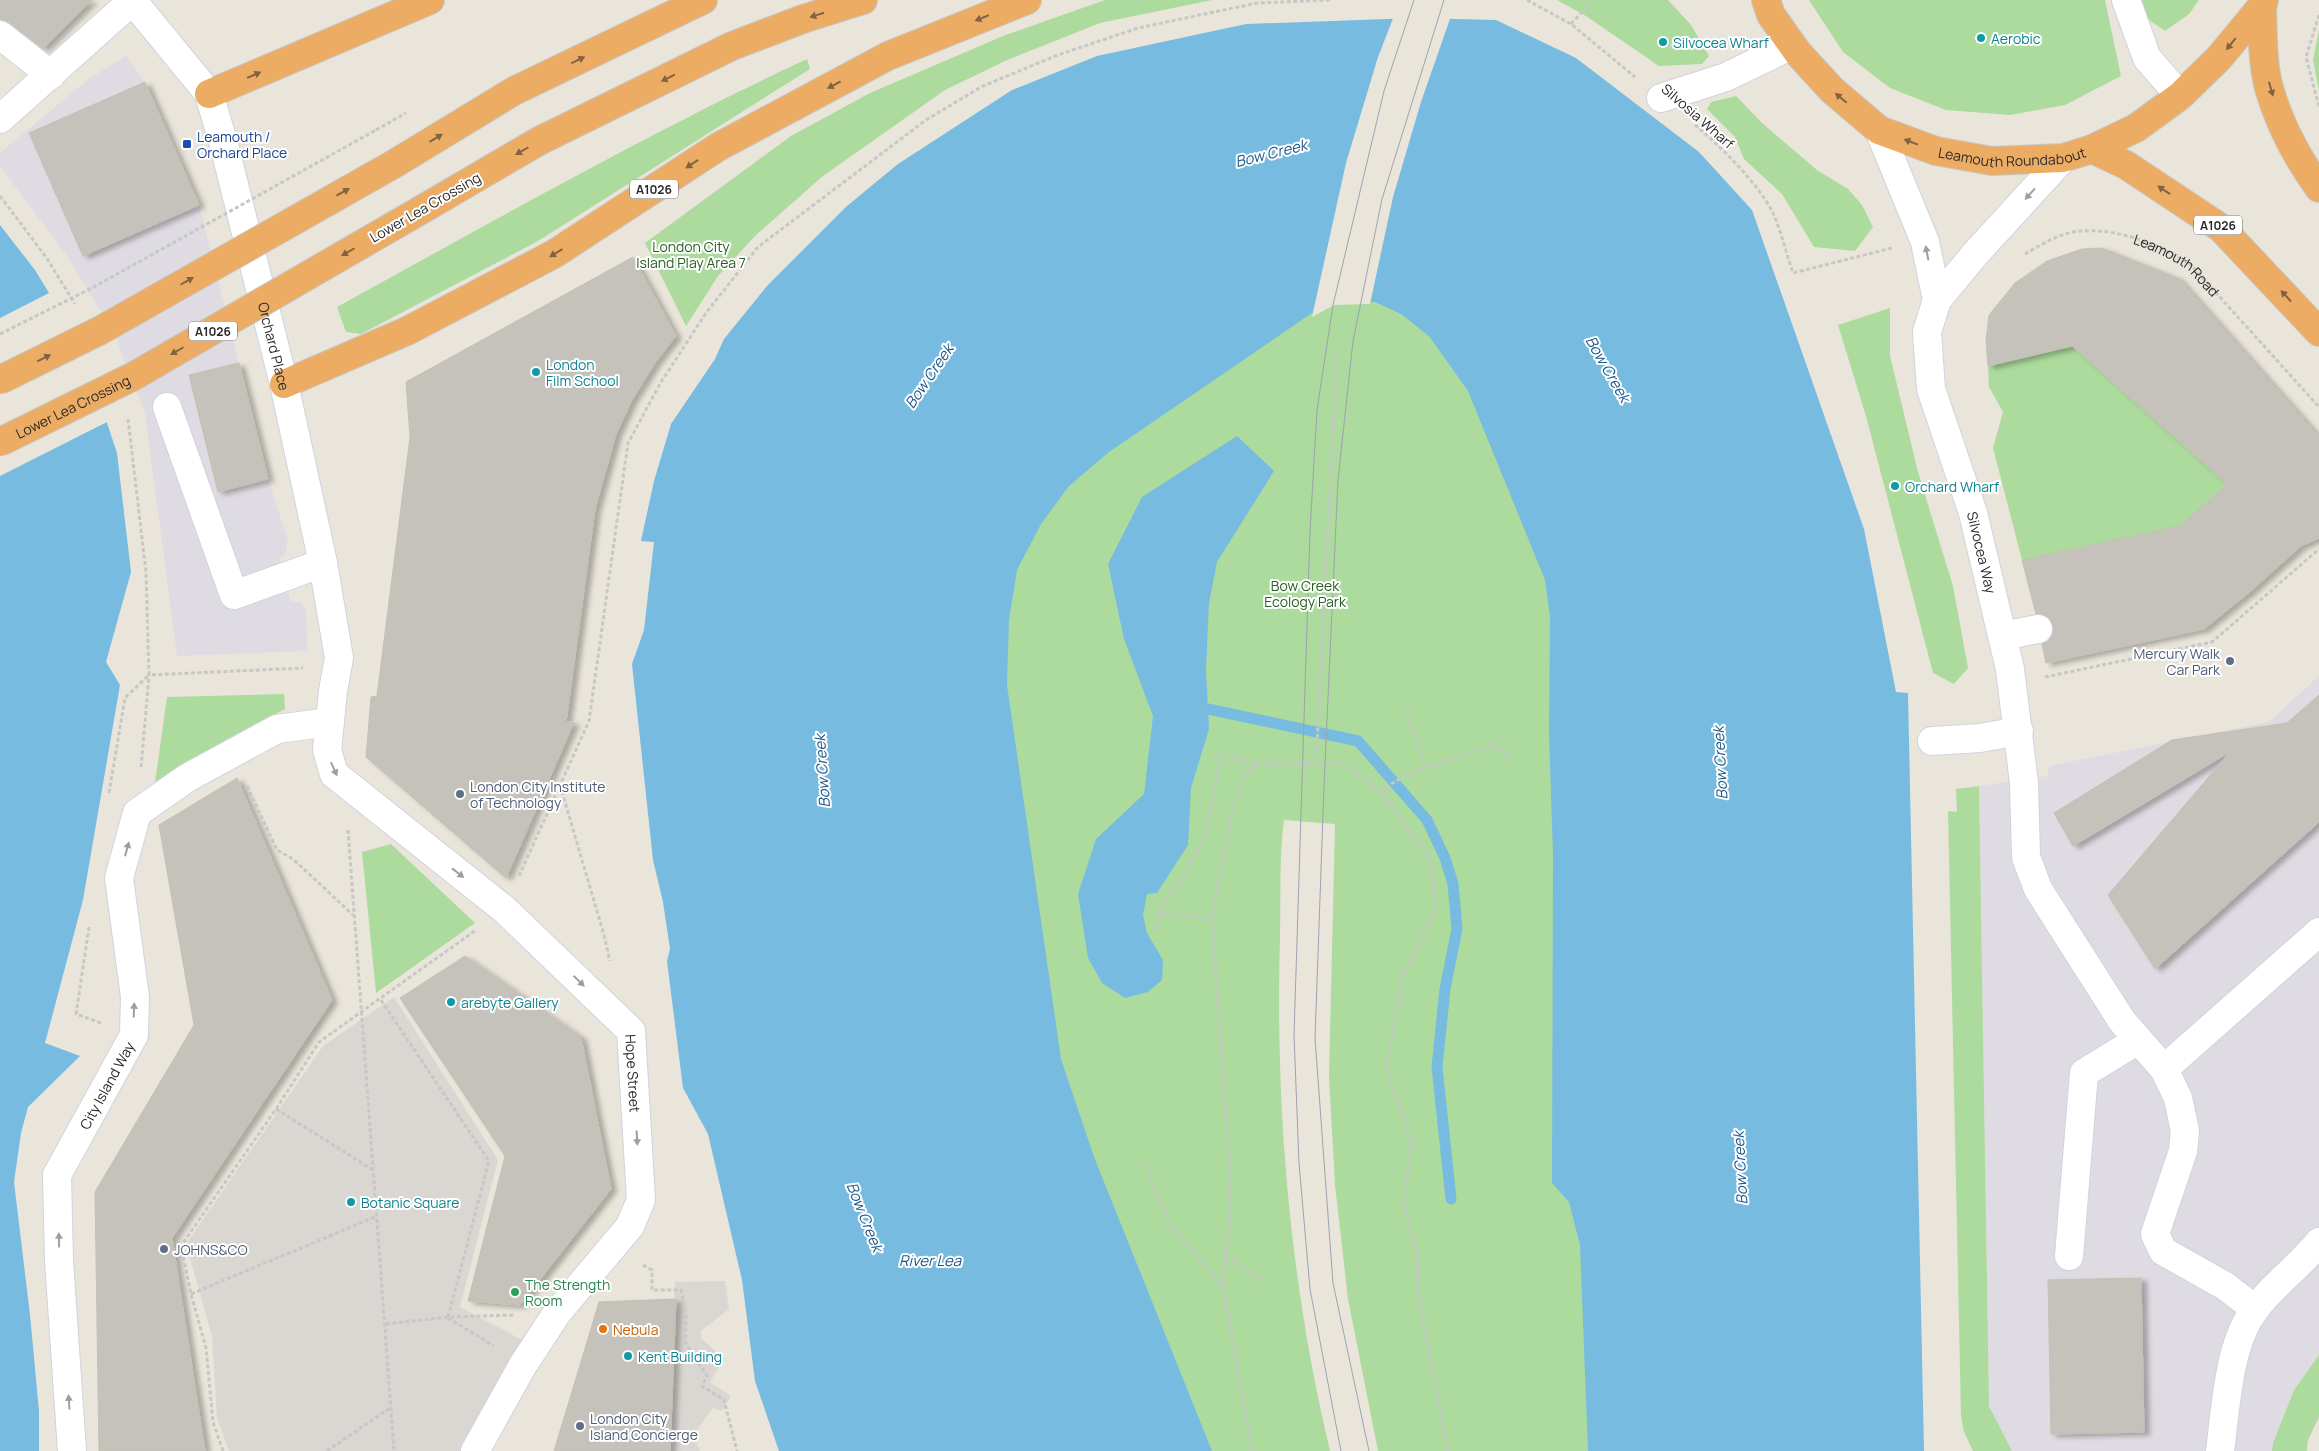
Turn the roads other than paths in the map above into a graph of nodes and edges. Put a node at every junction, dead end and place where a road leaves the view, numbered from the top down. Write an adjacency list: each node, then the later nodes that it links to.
1 (132, 0): 12 (street, Orchard Place); 13 (street, Orchard Place)
2 (430, 0): 13 (highway, one-way to 2)
3 (703, 0): 23 (highway, one-way to 3, bridge)
4 (863, 0): 26 (highway, Lower Lea Crossing / A1026, one-way to 26, bridge)
5 (1027, 0): 24 (highway, A1026, one-way to 24)
6 (1746, 0): 9 (highway)
7 (2126, 0): 14 (street)
8 (2263, 3): 14 (highway, Leamouth Roundabout, one-way to 14); 20 (highway, one-way to 20)
9 (1769, 8): 11 (highway, Leamouth Roundabout)
10 (0, 35): 12 (street)
11 (1792, 45): 15 (street); 17 (highway, Leamouth Roundabout, one-way to 11)
12 (51, 75): 16 (street, Orchard Place)
13 (209, 94): 24 (street, Orchard Place)
14 (2180, 96): 18 (highway, Leamouth Roundabout)
15 (1662, 98)
16 (0, 119)
17 (1878, 130): 19 (highway, Leamouth Roundabout, one-way to 17); 21 (street, Silvocea Way, one-way to 17)
18 (2092, 149): 19 (highway, Leamouth Roundabout); 22 (highway, A1026, one-way to 18)
19 (2062, 158): 21 (street, Silvocea Way, one-way to 21)
20 (2319, 188)
21 (1937, 300): 29 (street, Silvocea Way)
22 (2319, 332)
23 (0, 380)
24 (284, 384): 27 (street, Orchard Place)
25 (167, 406): 27 (street)
26 (0, 442)
27 (323, 563): 30 (street, Orchard Place)
28 (2038, 629): 29 (street)
29 (2003, 636): 31 (street, Silvocea Way)
30 (330, 722): 39 (street, City Island Way, one-way to 30); 40 (street, Hope Street, one-way to 40)
31 (2019, 731): 32 (street); 34 (street, Silvocea Way)
32 (1932, 741)
33 (2319, 932): 35 (street)
34 (2138, 1040): 35 (street, Silvocea Way); 37 (street)
35 (2164, 1069): 38 (street, Silvocea Way)
36 (2319, 1242): 38 (street)
37 (2070, 1256)
38 (2255, 1309): 41 (street)
39 (72, 1451)
40 (475, 1451)
41 (2220, 1451)

